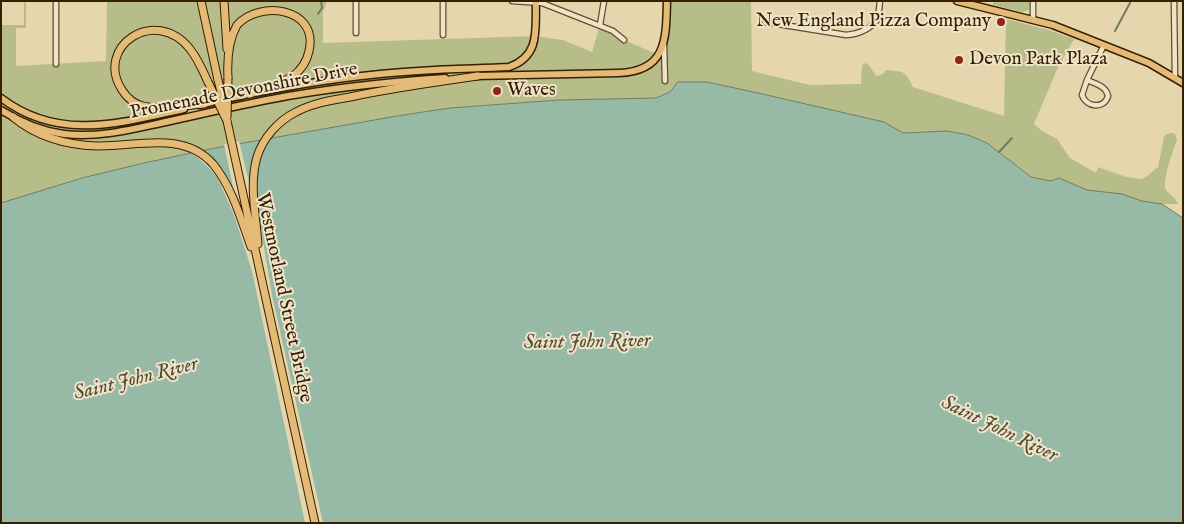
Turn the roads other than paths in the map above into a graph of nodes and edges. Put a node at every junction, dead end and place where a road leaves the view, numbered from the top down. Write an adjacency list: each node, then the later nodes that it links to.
1 (56, 1): 23 (street)
2 (201, 1): 34 (highway, Westmorland Street Bridge, bridge)
3 (224, 1): 22 (highway)
4 (356, 1): 17 (street)
5 (443, 1): 18 (street)
6 (512, 1): 13 (street)
7 (604, 1): 16 (street)
8 (666, 1): 20 (main road)
9 (880, 1): 15 (street)
10 (957, 1): 14 (main road)
11 (1033, 1): 14 (street)
12 (1174, 1): 25 (street)
13 (536, 2): 16 (street); 29 (main road, Promenade Devonshire Drive)
14 (1033, 20): 21 (main road)
15 (765, 22)
16 (600, 25): 19 (street)
17 (356, 33)
18 (443, 35)
19 (624, 40)
20 (664, 43): 24 (main road, Promenade Devonshire Drive); 27 (street)
21 (1104, 45): 25 (main road); 26 (street)
22 (227, 61): 29 (highway); 34 (highway, bridge)
23 (56, 64)
24 (478, 76): 33 (main road, Promenade Devonshire Drive); 35 (highway)
25 (1175, 77): 28 (main road)
26 (1087, 80): 26 (street)
27 (665, 81)
28 (1183, 82)
29 (250, 94): 31 (main road, Promenade Devonshire Drive)
30 (1, 98): 31 (main road, Promenade Devonshire Drive)
31 (204, 104): 34 (highway, bridge)
32 (1, 110): 33 (main road, Promenade Devonshire Drive)
33 (13, 117): 35 (highway)
34 (227, 120): 35 (highway, Westmorland Street Bridge)
35 (260, 269): 36 (highway, Westmorland Street Bridge)
36 (311, 507): 37 (highway, Westmorland Street Bridge); 38 (highway)
37 (315, 523)
38 (320, 523)

